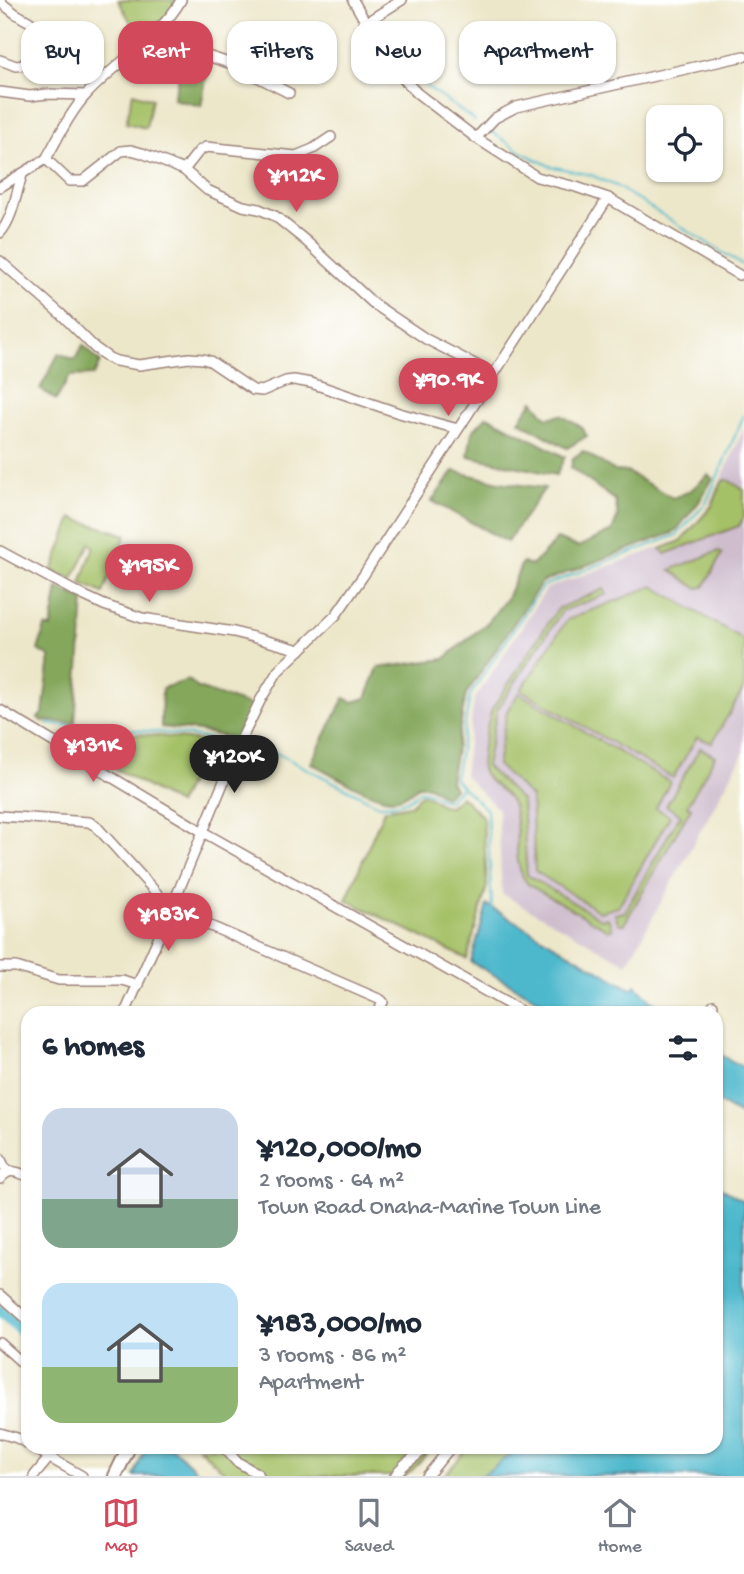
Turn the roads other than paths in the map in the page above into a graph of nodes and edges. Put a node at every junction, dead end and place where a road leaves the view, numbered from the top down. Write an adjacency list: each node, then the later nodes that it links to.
1 (181, 0): 6 (street)
2 (353, 0): 7 (street)
3 (402, 0): 8 (street)
4 (0, 2): 5 (street)
5 (28, 21)
6 (165, 21)
7 (364, 21)
8 (368, 21)
9 (744, 56): 19 (street)
10 (213, 58): 16 (street)
11 (0, 60): 12 (street)
12 (21, 65)
13 (118, 65): 17 (street)
14 (408, 84): 19 (street)
15 (0, 92): 17 (street)
16 (289, 93)
17 (86, 95): 20 (street)
18 (331, 138): 21 (street)
19 (476, 138): 24 (street)
20 (46, 159): 21 (street); 22 (street)
21 (184, 170): 28 (street)
22 (22, 175): 23 (street); 25 (street)
23 (0, 187)
24 (608, 198): 27 (street); 28 (street)
25 (0, 233)
26 (0, 261): 29 (street)
27 (739, 275)
28 (494, 374): 29 (street)
29 (458, 429): 31 (street)
30 (0, 551): 31 (street)
31 (300, 650): 34 (street)
32 (0, 710): 34 (street)
33 (0, 816): 35 (street)
34 (203, 832): 35 (street); 40 (street)
35 (171, 909): 37 (street); 39 (street)
36 (0, 967): 37 (street)
37 (138, 985): 38 (street)
38 (128, 1006)
39 (382, 1006)
40 (512, 1006)
41 (0, 1158): 43 (street)
42 (21, 1174): 43 (street)
43 (3, 1176)
44 (0, 1295): 45 (street)
45 (21, 1314)
46 (0, 1343): 47 (street)
47 (21, 1362)
48 (0, 1433): 49 (street)
49 (21, 1440)
50 (44, 1454): 56 (street)
51 (53, 1454): 56 (street)
52 (126, 1454): 59 (highway)
53 (230, 1454): 60 (street)
54 (419, 1454): 61 (street)
55 (445, 1454): 62 (street)
56 (50, 1458): 57 (street); 58 (street)
57 (34, 1476)
58 (82, 1476)
59 (115, 1476)
60 (259, 1476)
61 (395, 1476)
62 (427, 1476)

